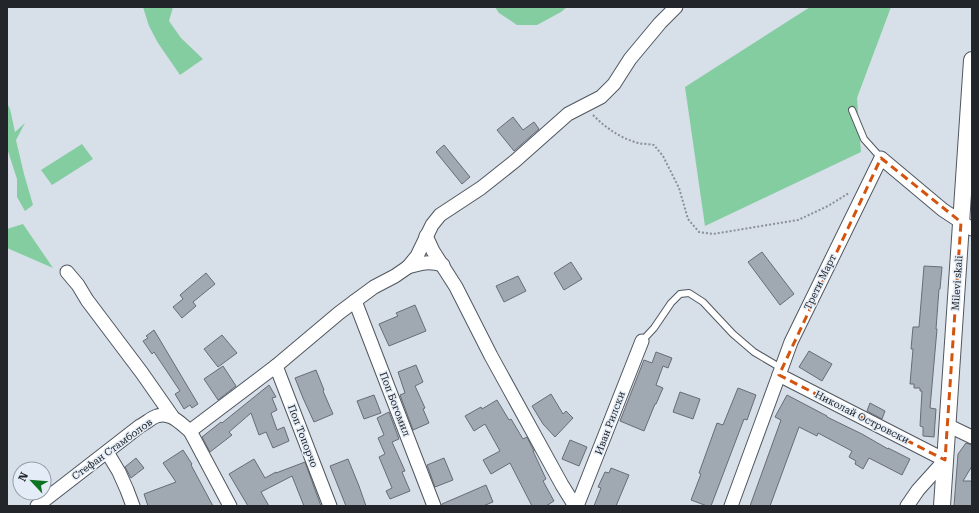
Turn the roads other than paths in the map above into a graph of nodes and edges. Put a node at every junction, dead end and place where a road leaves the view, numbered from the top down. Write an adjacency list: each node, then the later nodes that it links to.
1 (676, 7): 7 (street)
2 (972, 60): 3 (street, Milevi skali)
3 (971, 92): 6 (street, Milevi skali)
4 (852, 110): 5 (lane)
5 (881, 158): 6 (street); 14 (street, Трети Март)
6 (967, 225): 16 (street, Milevi skali)
7 (426, 236): 8 (street); 9 (street)
8 (443, 265): 9 (street); 26 (street)
9 (408, 266): 11 (street)
10 (67, 272): 15 (street)
11 (354, 302): 13 (street); 25 (street, Поп Богомил)
12 (642, 341): 14 (lane); 26 (street, Иван Рилски)
13 (276, 366): 17 (street); 24 (street, Поп Топорчо)
14 (780, 371): 20 (street, Николай Островски); 27 (street, Трети Март)
15 (172, 416): 17 (street); 19 (street, Стефан Стамболов)
16 (947, 425): 18 (street); 20 (street, Milevi skali)
17 (190, 431): 23 (street)
18 (972, 437)
19 (107, 452): 21 (street, Стефан Стамболов); 22 (street)
20 (945, 460): 28 (street); 29 (street, Milevi skali)
21 (37, 506)
22 (133, 506)
23 (230, 506)
24 (330, 506)
25 (434, 506)
26 (576, 506)
27 (731, 506)
28 (907, 506)
29 (942, 506)

